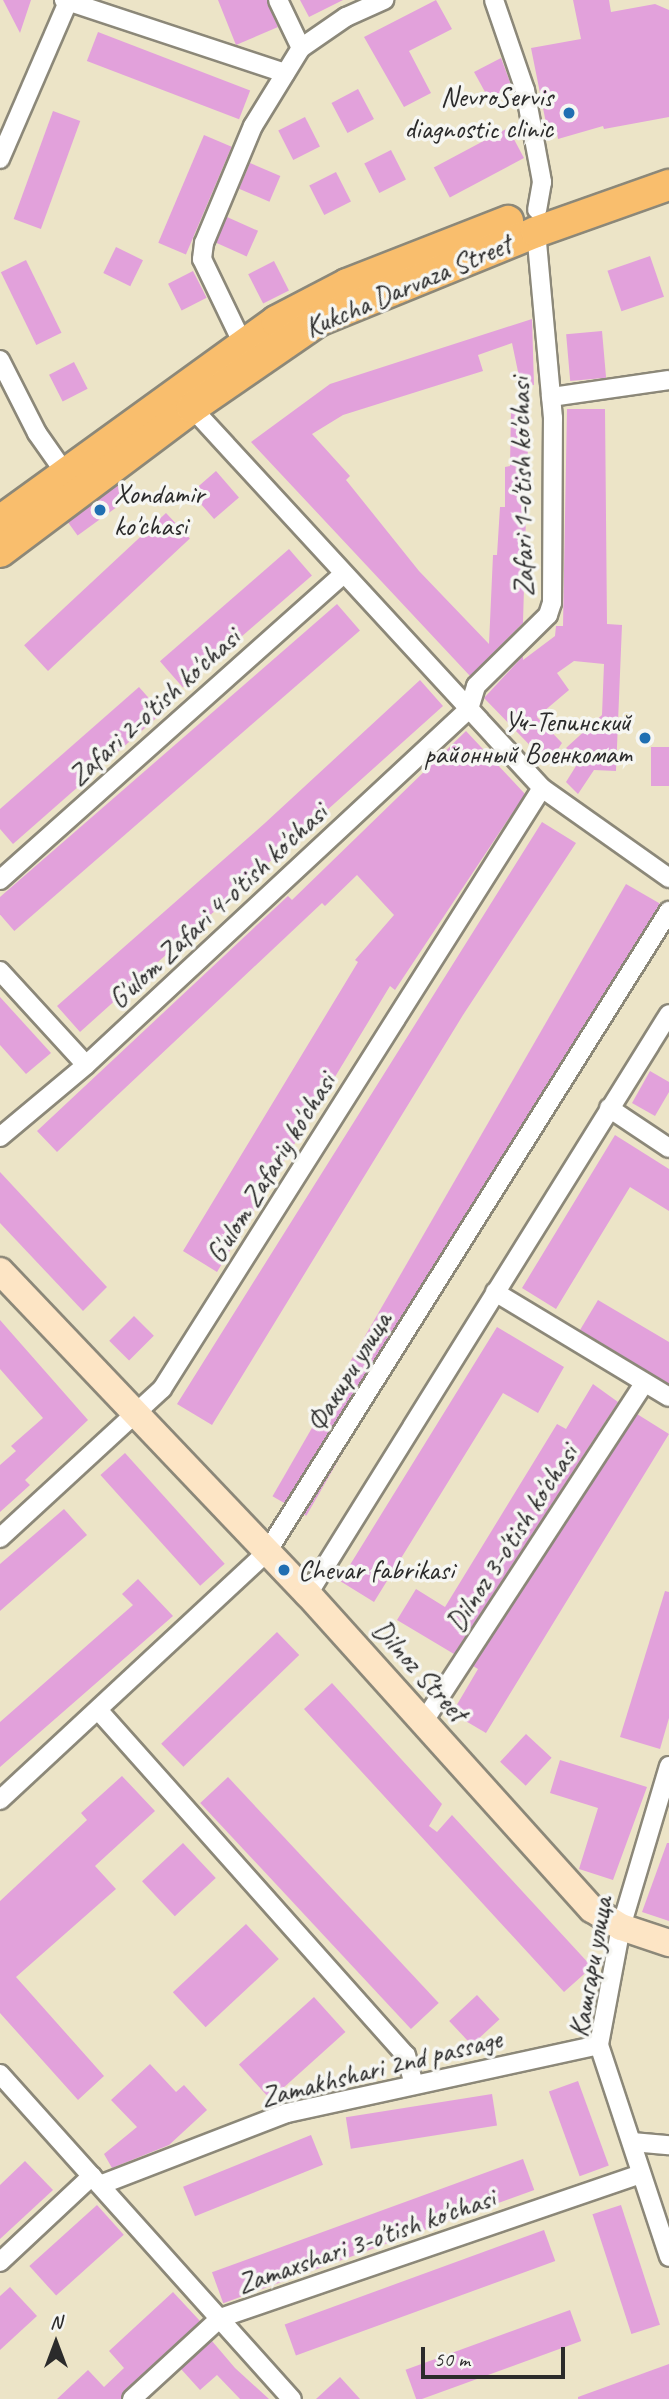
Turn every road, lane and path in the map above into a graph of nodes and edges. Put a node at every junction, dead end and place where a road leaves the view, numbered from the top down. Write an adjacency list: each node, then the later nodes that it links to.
1 (278, 0): 5 (street)
2 (384, 0): 5 (street)
3 (494, 0): 10 (street, Zafari 1-o'tish ko'chasi)
4 (66, 1): 6 (street); 7 (street)
5 (301, 48): 6 (street)
6 (285, 73): 11 (street)
7 (0, 159)
8 (669, 164): 10 (main road, Kukcha Darvaza Street)
9 (669, 185): 10 (main road, Kukcha Darvaza Street)
10 (537, 221): 11 (main road, Kukcha Darvaza Street); 14 (street, Zafari 1-o'tish ko'chasi); 15 (main road, Kukcha Darvaza Street)
11 (243, 342): 16 (main road, Kukcha Darvaza Street)
12 (0, 360): 16 (street)
13 (669, 380): 14 (street)
14 (551, 397): 20 (street, Zafari 1-o'tish ko'chasi)
15 (192, 408): 16 (main road, Kukcha Darvaza Street); 19 (street)
16 (72, 483): 17 (main road, Kukcha Darvaza Street); 18 (main road, Kukcha Darvaza Street)
17 (0, 521)
18 (0, 552)
19 (343, 574): 20 (street); 23 (street, Zafari 2-o'tish ko'chasi)
20 (469, 709): 21 (street); 27 (street, G'ulom Zafari 4-o'tish ko'chasi)
21 (542, 788): 22 (street); 35 (street, G'ulom Zafariy ko'chasi)
22 (669, 878)
23 (0, 880)
24 (669, 911): 37 (street, Факири улица)
25 (0, 971): 27 (street)
26 (669, 1014): 28 (street)
27 (86, 1065): 29 (street, G'ulom Zafari 4-o'tish ko'chasi)
28 (609, 1108): 30 (street); 32 (street)
29 (0, 1137)
30 (669, 1148)
31 (2, 1278): 35 (street, Dilnoz Street)
32 (495, 1292): 33 (street); 38 (street)
33 (643, 1383): 34 (street); 40 (street, Dilnoz 3-o'tish ko'chasi)
34 (669, 1397)
35 (137, 1412): 36 (street, G'ulom Zafariy ko'chasi); 37 (street, Dilnoz Street)
36 (0, 1538)
37 (267, 1552): 38 (street, Dilnoz Street); 39 (street, Факири улица)
38 (308, 1594): 40 (street, Dilnoz Street)
39 (99, 1711): 42 (street, Факири улица); 47 (street)
40 (424, 1721): 43 (street, Dilnoz Street)
41 (669, 1766): 43 (street, Кашгари улица)
42 (0, 1800)
43 (621, 1927): 44 (street, Dilnoz Street); 45 (street, Кашгари улица)
44 (669, 1943)
45 (599, 2045): 47 (street, Zamakhshari 2nd passage); 48 (street, Кашгари улица)
46 (0, 2074): 51 (street)
47 (413, 2082): 51 (street, Zamakhshari 2nd passage)
48 (632, 2142): 49 (street); 50 (street, Кашгари улица)
49 (669, 2145)
50 (641, 2174): 52 (street, Кашгари улица); 54 (street, Zamaxshari 3-o'tish ko'chasi)
51 (96, 2181): 53 (street, Zamakhshari 2nd passage); 54 (street)
52 (669, 2257)
53 (0, 2262)
54 (220, 2318): 55 (street, Zamaxshari 3-o'tish ko'chasi); 56 (street)
55 (132, 2399)
56 (292, 2399)

